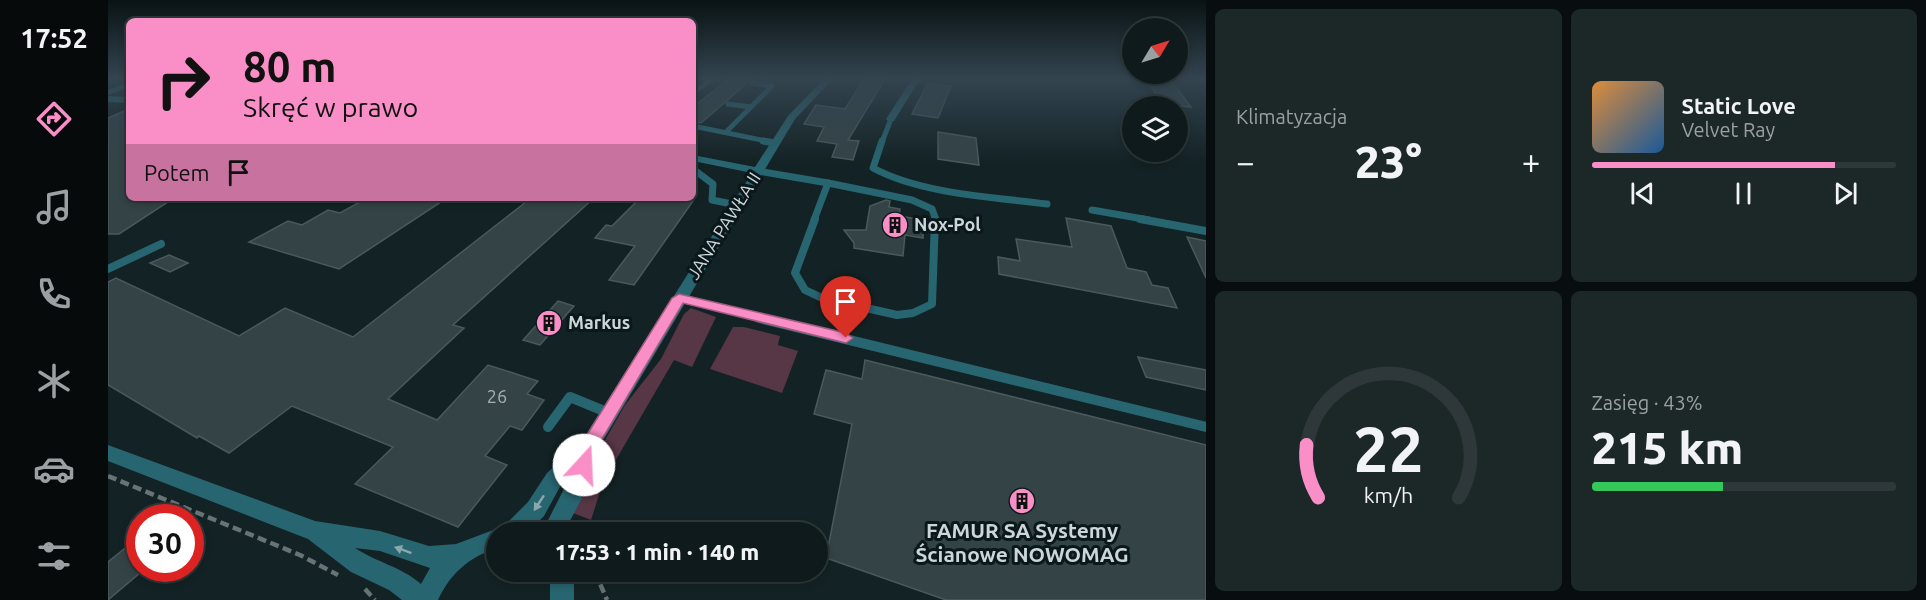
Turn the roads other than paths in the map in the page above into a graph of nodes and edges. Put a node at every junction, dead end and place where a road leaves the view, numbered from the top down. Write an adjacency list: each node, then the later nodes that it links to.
1 (745, 107): 4 (lane)
2 (801, 107): 8 (street, JANA PAWŁA II)
3 (898, 107): 5 (street)
4 (751, 108): 7 (lane)
5 (891, 119): 13 (lane)
6 (696, 127): 7 (lane)
7 (726, 132): 8 (lane)
8 (776, 143): 11 (street, JANA PAWŁA II)
9 (696, 162): 11 (street)
10 (696, 164): 14 (lane)
11 (758, 171): 12 (lane); 14 (street, JANA PAWŁA II)
12 (828, 183): 12 (lane)
13 (1047, 204)
14 (737, 206): 19 (street, JANA PAWŁA II)
15 (1092, 210): 16 (lane)
16 (1206, 231)
17 (161, 244): 18 (lane)
18 (108, 269)
19 (679, 298): 20 (street, JANA PAWŁA II); 22 (lane)
20 (609, 413): 21 (lane); 23 (street, JANA PAWŁA II)
21 (548, 427)
22 (1206, 427)
23 (591, 443): 25 (street, JANA PAWŁA II, one-way to 25); 26 (street, JANA PAWŁA II)
24 (108, 453): 27 (street)
25 (523, 522)
26 (557, 522)
27 (315, 531): 29 (street, one-way to 27); 30 (street)
28 (486, 543): 29 (street)
29 (461, 554): 31 (street)
30 (418, 600)
31 (426, 600)

